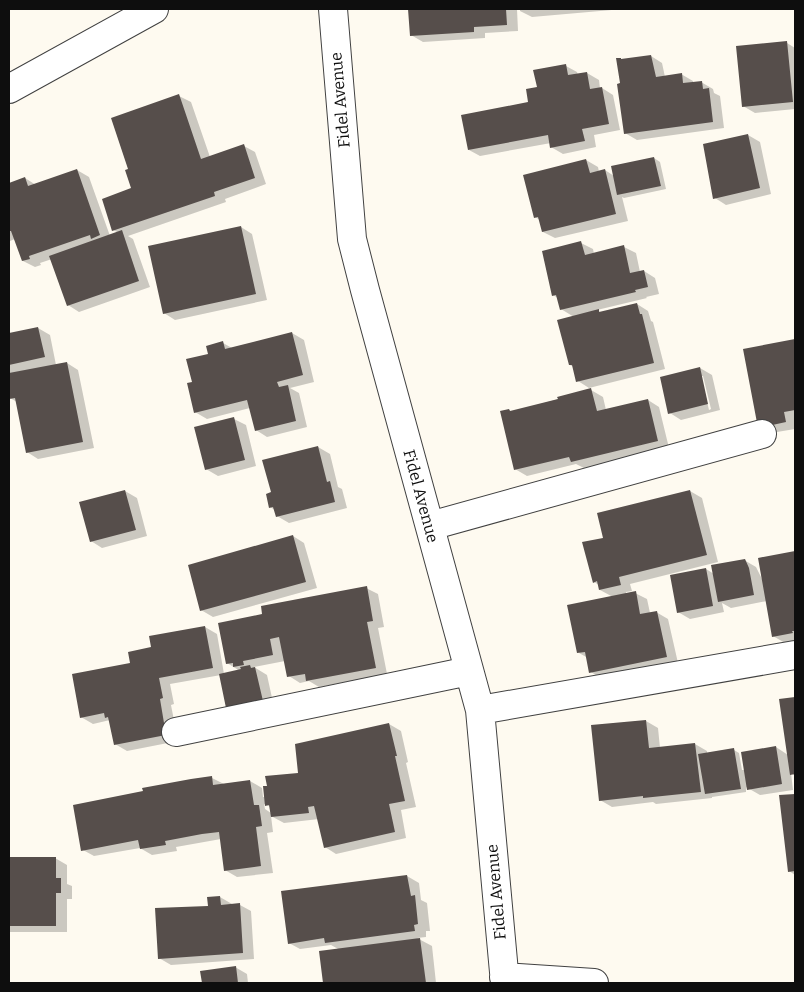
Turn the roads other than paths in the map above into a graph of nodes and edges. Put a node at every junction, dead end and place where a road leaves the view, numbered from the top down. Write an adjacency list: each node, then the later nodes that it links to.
1 (154, 9): 3 (street)
2 (333, 9): 5 (street, Fidel Avenue)
3 (9, 89)
4 (762, 434): 5 (street)
5 (430, 526): 7 (street, Fidel Avenue)
6 (795, 655): 8 (street)
7 (469, 672): 8 (street, Fidel Avenue); 9 (street)
8 (480, 710): 10 (street, Fidel Avenue)
9 (176, 732)
10 (504, 980): 11 (street)
11 (594, 983)

